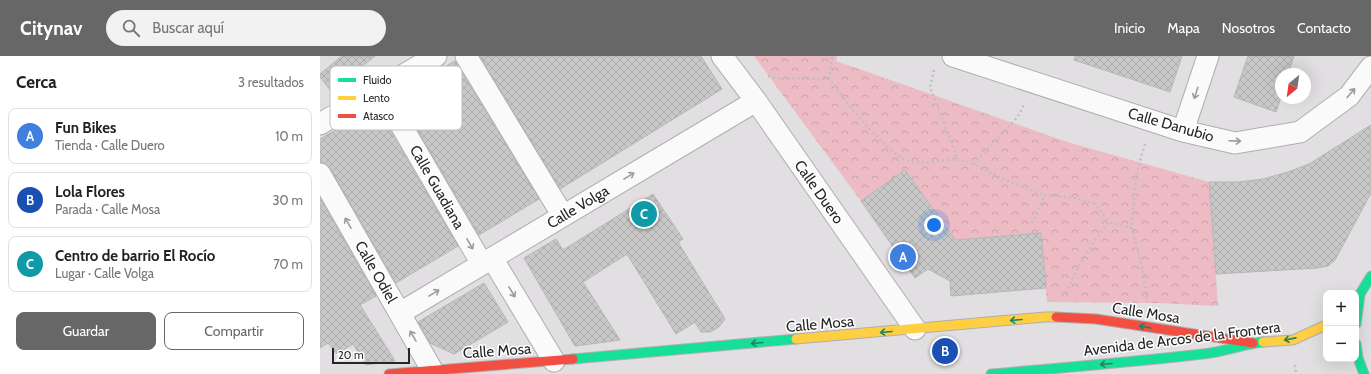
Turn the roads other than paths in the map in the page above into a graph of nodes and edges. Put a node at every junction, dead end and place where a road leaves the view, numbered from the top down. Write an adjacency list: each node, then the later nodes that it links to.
1 (436, 56): 6 (street)
2 (466, 56): 14 (street)
3 (722, 56): 8 (street, Calle Duero)
4 (1208, 56): 12 (street, one-way to 12)
5 (944, 60): 12 (street, Calle Danubio)
6 (419, 66)
7 (1371, 67): 12 (street, Calle Danubio, one-way to 7)
8 (756, 101): 14 (street, Calle Volga, one-way to 8); 20 (street, Calle Duero)
9 (330, 118): 10 (street)
10 (320, 124)
11 (406, 130): 15 (street, Calle Guadiana, one-way to 15)
12 (1183, 131)
13 (320, 174): 18 (street, Calle Odiel, one-way to 13)
14 (563, 216): 15 (street, Calle Volga)
15 (487, 261): 18 (street, Calle Volga, one-way to 15); 22 (street, Calle Guadiana, one-way to 22)
16 (1371, 276): 17 (street)
17 (1359, 294)
18 (400, 313): 24 (street, Calle Odiel, one-way to 18)
19 (1324, 326): 21 (street, Avenida de Arcos de la Frontera, one-way to 21)
20 (915, 329): 21 (street, Calle Mosa, one-way to 20); 22 (street, Calle Mosa, one-way to 22)
21 (1253, 344): 26 (street, Avenida de Arcos de la Frontera, one-way to 26)
22 (554, 361): 24 (street, Calle Mosa)
23 (1359, 361): 27 (street)
24 (432, 370): 25 (street, Calle Mosa)
25 (388, 374)
26 (991, 374)
27 (1364, 374)

